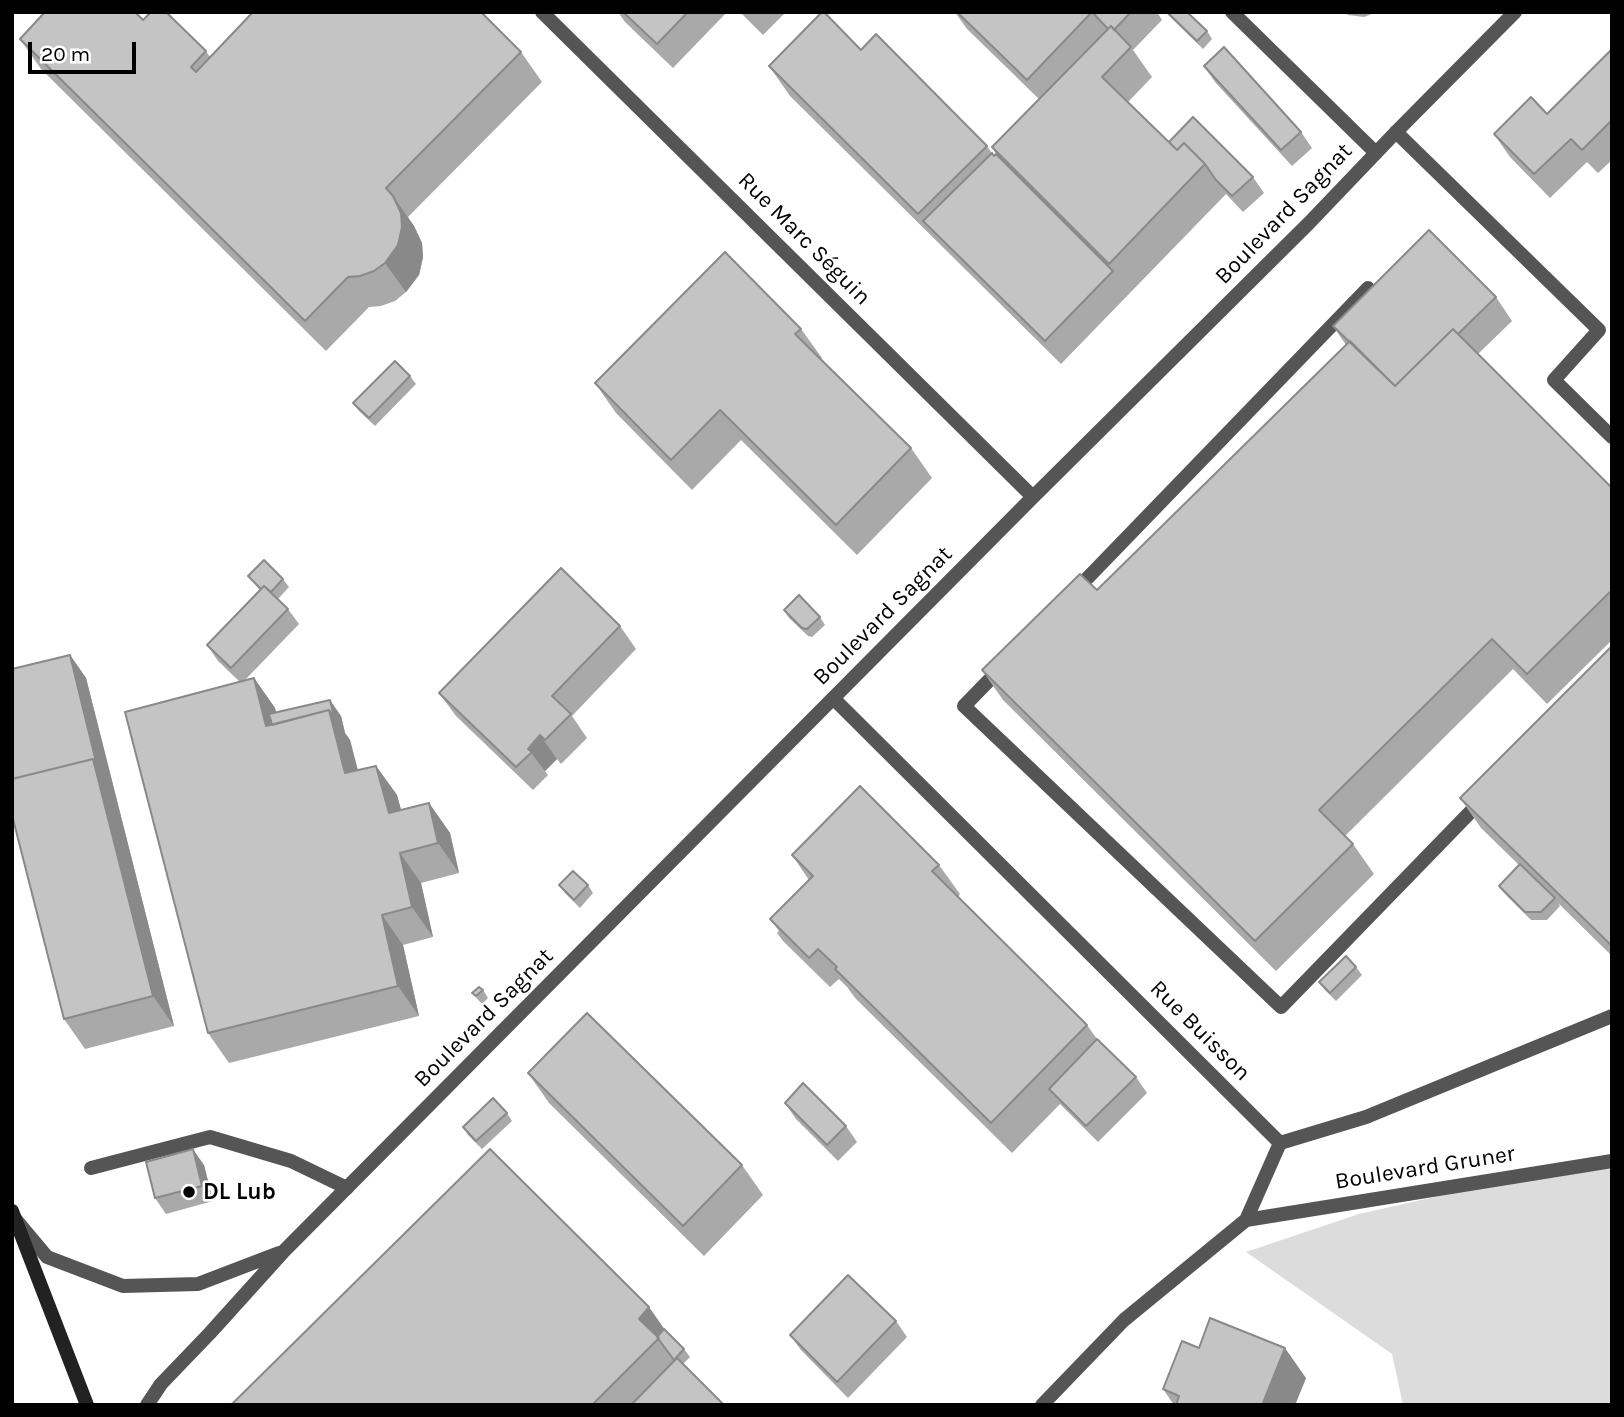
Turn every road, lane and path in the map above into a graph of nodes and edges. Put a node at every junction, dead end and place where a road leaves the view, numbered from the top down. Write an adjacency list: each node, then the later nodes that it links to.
1 (542, 12): 8 (street, Rue Marc Séguin)
2 (1232, 12): 5 (street)
3 (1515, 12): 4 (street, Boulevard Sagnat)
4 (1396, 132): 5 (street, Boulevard Sagnat); 7 (street)
5 (1376, 153): 8 (street, Boulevard Sagnat)
6 (1368, 288): 9 (street)
7 (1612, 437)
8 (1034, 497): 11 (street, Boulevard Sagnat)
9 (1060, 607)
10 (1012, 656): 12 (street)
11 (834, 698): 14 (street, Rue Buisson); 17 (street, Boulevard Sagnat)
12 (1495, 786)
13 (1612, 1017): 14 (street)
14 (1280, 1143): 19 (street)
15 (1612, 1161): 19 (street, Boulevard Gruner)
16 (91, 1168): 17 (street)
17 (347, 1188): 20 (street, Boulevard Sagnat)
18 (14, 1215): 20 (street); 21 (main road)
19 (1246, 1220): 23 (street)
20 (284, 1251): 22 (street, Boulevard Sagnat)
21 (87, 1405)
22 (147, 1405)
23 (1042, 1405)

